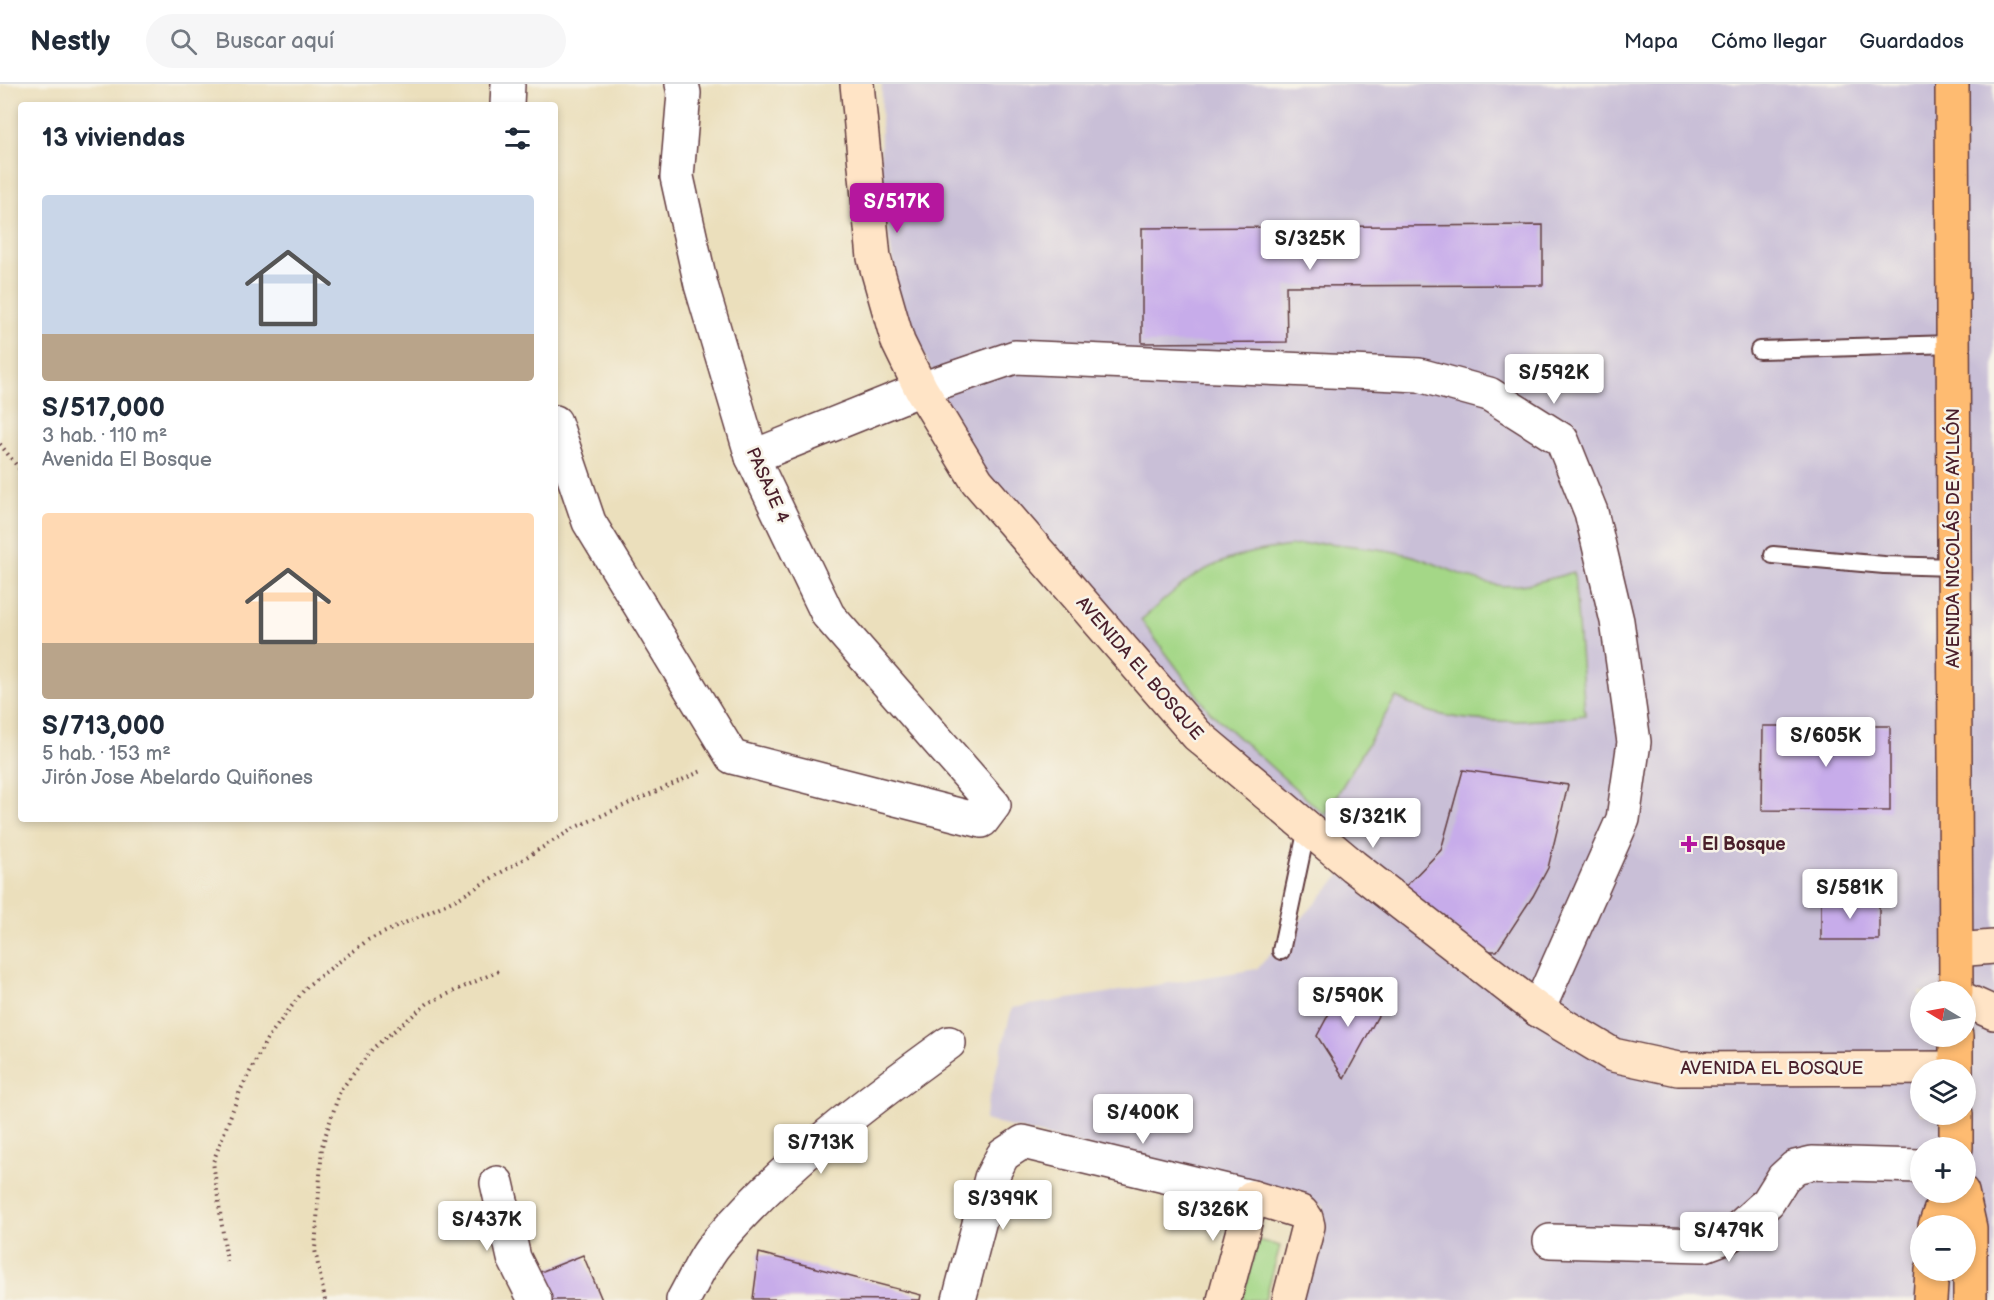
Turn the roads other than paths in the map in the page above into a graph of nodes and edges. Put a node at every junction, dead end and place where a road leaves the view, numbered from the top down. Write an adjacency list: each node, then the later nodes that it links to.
1 (508, 84): 5 (street)
2 (682, 84): 10 (street, PASAJE 4)
3 (856, 84): 8 (street, AVENIDA EL BOSQUE)
4 (1952, 84): 6 (main road, AVENIDA NICOLÁS DE AYLLÓN)
5 (507, 102)
6 (1952, 344): 7 (lane); 12 (main road, AVENIDA NICOLÁS DE AYLLÓN)
7 (1759, 350)
8 (921, 389): 10 (street); 13 (street, AVENIDA EL BOSQUE); 19 (street)
9 (558, 431): 10 (street, PASAJE 4)
10 (752, 457)
11 (1773, 555): 12 (lane)
12 (1954, 567): 15 (main road, AVENIDA NICOLÁS DE AYLLÓN)
13 (1307, 828): 16 (lane); 19 (street, AVENIDA EL BOSQUE)
14 (1994, 947): 15 (street)
15 (1955, 950): 17 (main road, AVENIDA NICOLÁS DE AYLLÓN)
16 (1281, 951)
17 (1956, 981)
18 (1976, 1005): 20 (street)
19 (1538, 1010): 22 (street, AVENIDA EL BOSQUE)
20 (1994, 1013)
21 (949, 1043): 30 (street)
22 (1956, 1058)
23 (1910, 1166): 27 (street)
24 (497, 1183): 29 (street)
25 (1252, 1197): 31 (street); 32 (street); 33 (street)
26 (1964, 1203): 35 (main road)
27 (1550, 1241)
28 (1931, 1281): 34 (main road)
29 (535, 1300)
30 (683, 1300)
31 (959, 1300)
32 (1224, 1300)
33 (1289, 1300)
34 (1930, 1300)
35 (1970, 1300)

